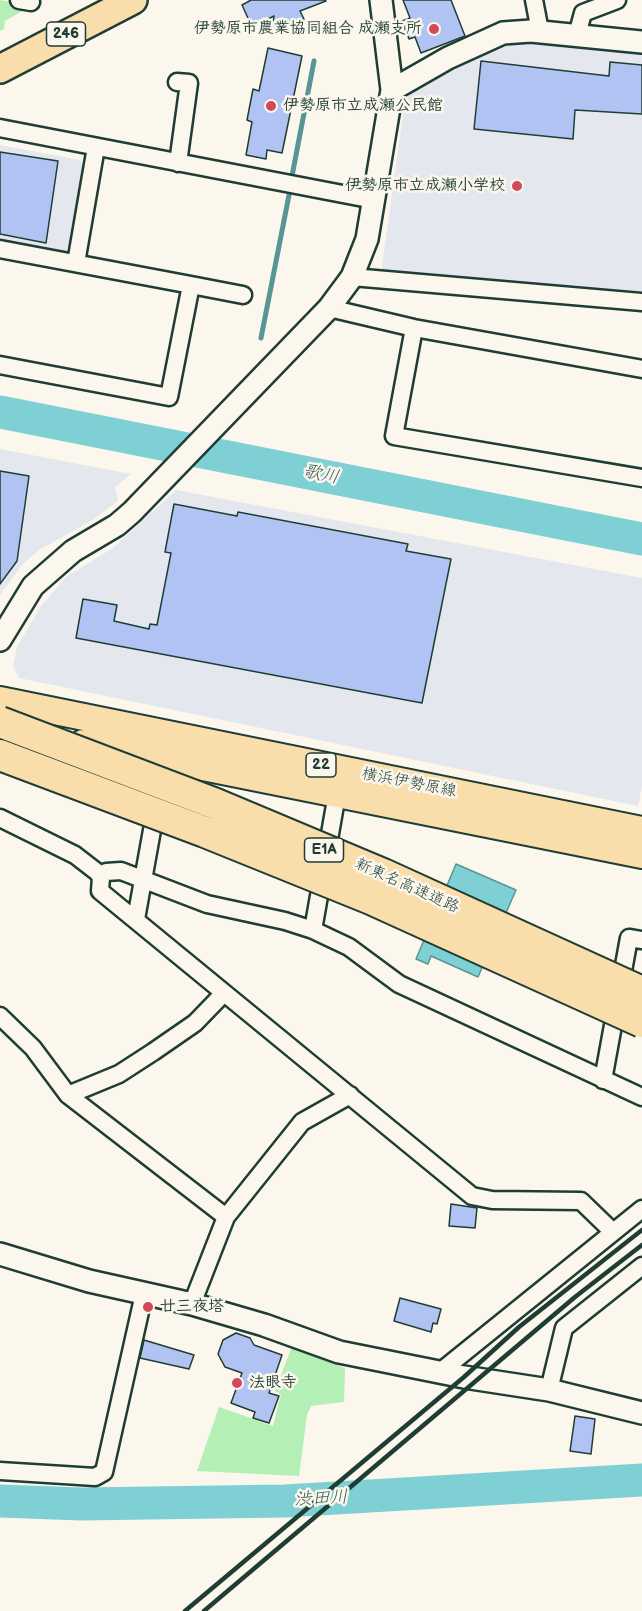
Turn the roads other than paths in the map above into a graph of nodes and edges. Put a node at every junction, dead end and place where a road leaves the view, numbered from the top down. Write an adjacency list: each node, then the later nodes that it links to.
1 (133, 0): 8 (highway, 246)
2 (534, 0): 5 (street)
3 (617, 0): 6 (street)
4 (384, 1): 10 (street)
5 (540, 32): 6 (street); 10 (street)
6 (577, 35): 7 (street)
7 (642, 42)
8 (0, 69)
9 (189, 84): 13 (street)
10 (392, 90): 14 (street)
11 (0, 128): 12 (street)
12 (96, 147): 13 (street); 16 (street)
13 (178, 163): 14 (street)
14 (374, 200): 17 (street)
15 (0, 249): 16 (street)
16 (76, 263): 18 (street)
17 (352, 276): 20 (street); 21 (street)
18 (191, 285): 19 (street); 23 (street)
19 (243, 295)
20 (642, 302)
21 (328, 308): 22 (street); 26 (street)
22 (414, 328): 24 (street); 25 (street)
23 (0, 365)
24 (642, 369)
25 (642, 478)
26 (0, 640)
27 (0, 700): 34 (main road, 横浜伊勢原線 / 22)
28 (0, 722): 41 (highway, 新東名高速道路 / E1A, bridge)
29 (0, 727): 31 (main road, 横浜伊勢原線 / 22)
30 (0, 755): 44 (highway, 新東名高速道路 / E1A, bridge)
31 (165, 760): 32 (main road, 横浜伊勢原線 / 22); 37 (street)
32 (338, 794): 35 (main road, 横浜伊勢原線 / 22); 39 (street)
33 (0, 818): 36 (street)
34 (642, 830)
35 (642, 855)
36 (101, 877): 37 (street); 38 (street)
37 (143, 880): 38 (street); 39 (street)
38 (136, 919): 42 (street)
39 (313, 930): 45 (street)
40 (642, 940): 45 (street)
41 (642, 992)
42 (224, 993): 46 (street); 47 (street)
43 (0, 1016): 46 (street)
44 (642, 1022)
45 (603, 1080): 48 (street)
46 (68, 1095): 50 (street)
47 (350, 1095): 50 (street); 51 (street)
48 (642, 1097)
49 (642, 1209): 51 (street)
50 (225, 1217): 55 (street)
51 (612, 1232): 56 (street)
52 (0, 1254): 54 (street)
53 (642, 1266): 57 (street)
54 (144, 1294): 55 (street); 59 (street)
55 (192, 1304): 56 (street)
56 (440, 1372): 57 (street)
57 (549, 1390): 58 (street)
58 (642, 1413)
59 (0, 1471)

